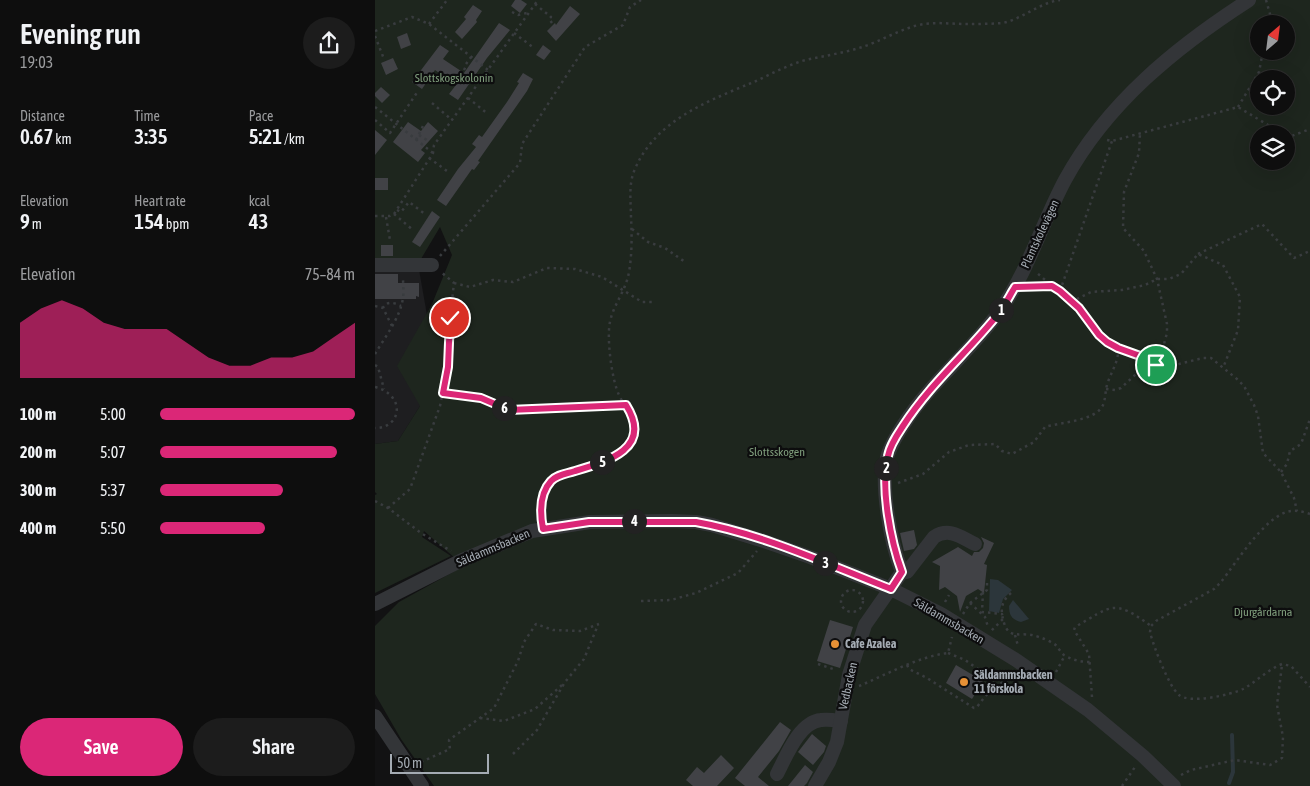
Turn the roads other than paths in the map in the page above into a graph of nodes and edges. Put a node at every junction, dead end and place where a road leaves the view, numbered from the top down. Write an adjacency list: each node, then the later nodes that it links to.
1 (1249, 0): 5 (street, Plantskolevägen)
2 (375, 264): 3 (street)
3 (432, 265)
4 (975, 544): 5 (street)
5 (902, 572): 6 (street)
6 (891, 589): 7 (street, Säldammsbacken); 9 (street, Vedbacken); 12 (street, Säldammsbacken)
7 (375, 604)
8 (375, 716): 10 (street)
9 (841, 721): 11 (street); 14 (street, Vedbacken)
10 (380, 735): 13 (street)
11 (777, 774)
12 (1171, 784)
13 (422, 786)
14 (815, 786)

